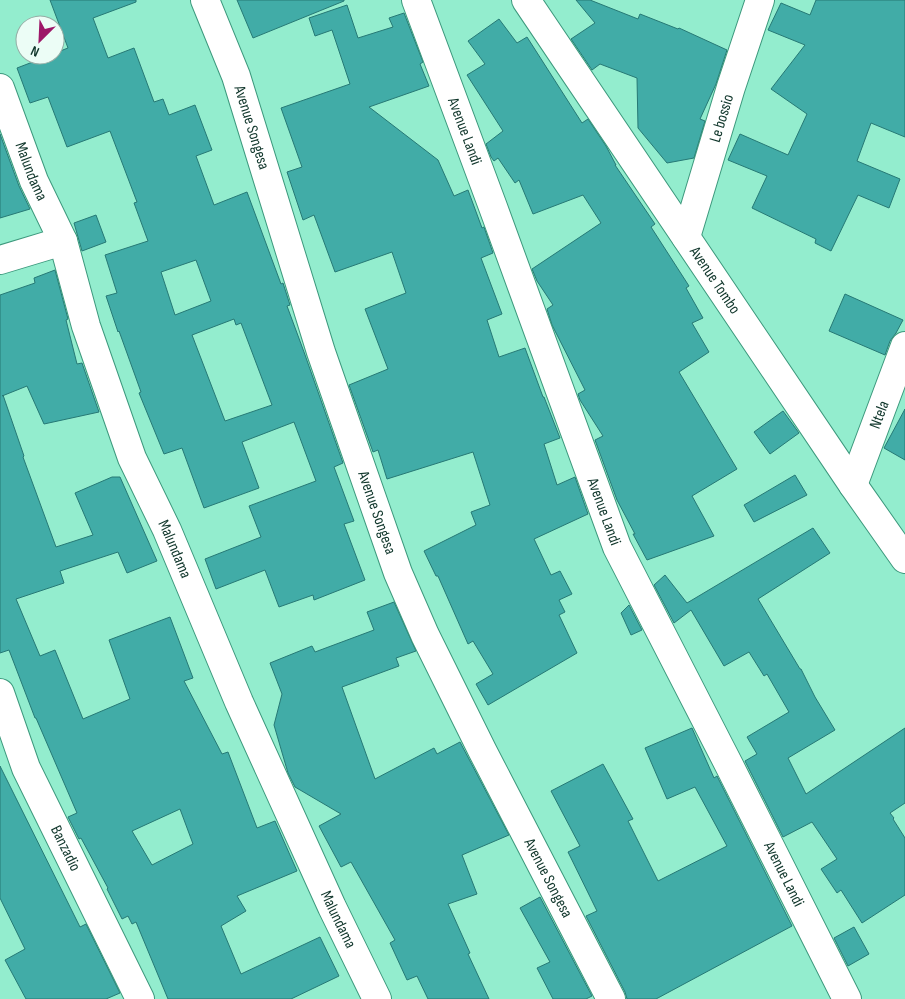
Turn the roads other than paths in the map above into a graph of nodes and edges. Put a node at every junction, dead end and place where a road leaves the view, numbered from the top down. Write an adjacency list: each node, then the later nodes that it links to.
1 (205, 0): 15 (street, Avenue Songesa)
2 (416, 0): 16 (street, Avenue Landi)
3 (526, 0): 6 (street, Avenue Tombo)
4 (760, 0): 6 (street, Le bossio)
5 (0, 88): 7 (street, Malundama)
6 (686, 237): 10 (street, Avenue Tombo)
7 (63, 241): 8 (street); 14 (street, Malundama)
8 (0, 260)
9 (905, 346): 10 (street, Ntela)
10 (853, 485): 11 (street, Avenue Tombo)
11 (905, 558)
12 (1, 698): 13 (street, Banzadio)
13 (140, 999)
14 (377, 999)
15 (611, 999)
16 (847, 999)

